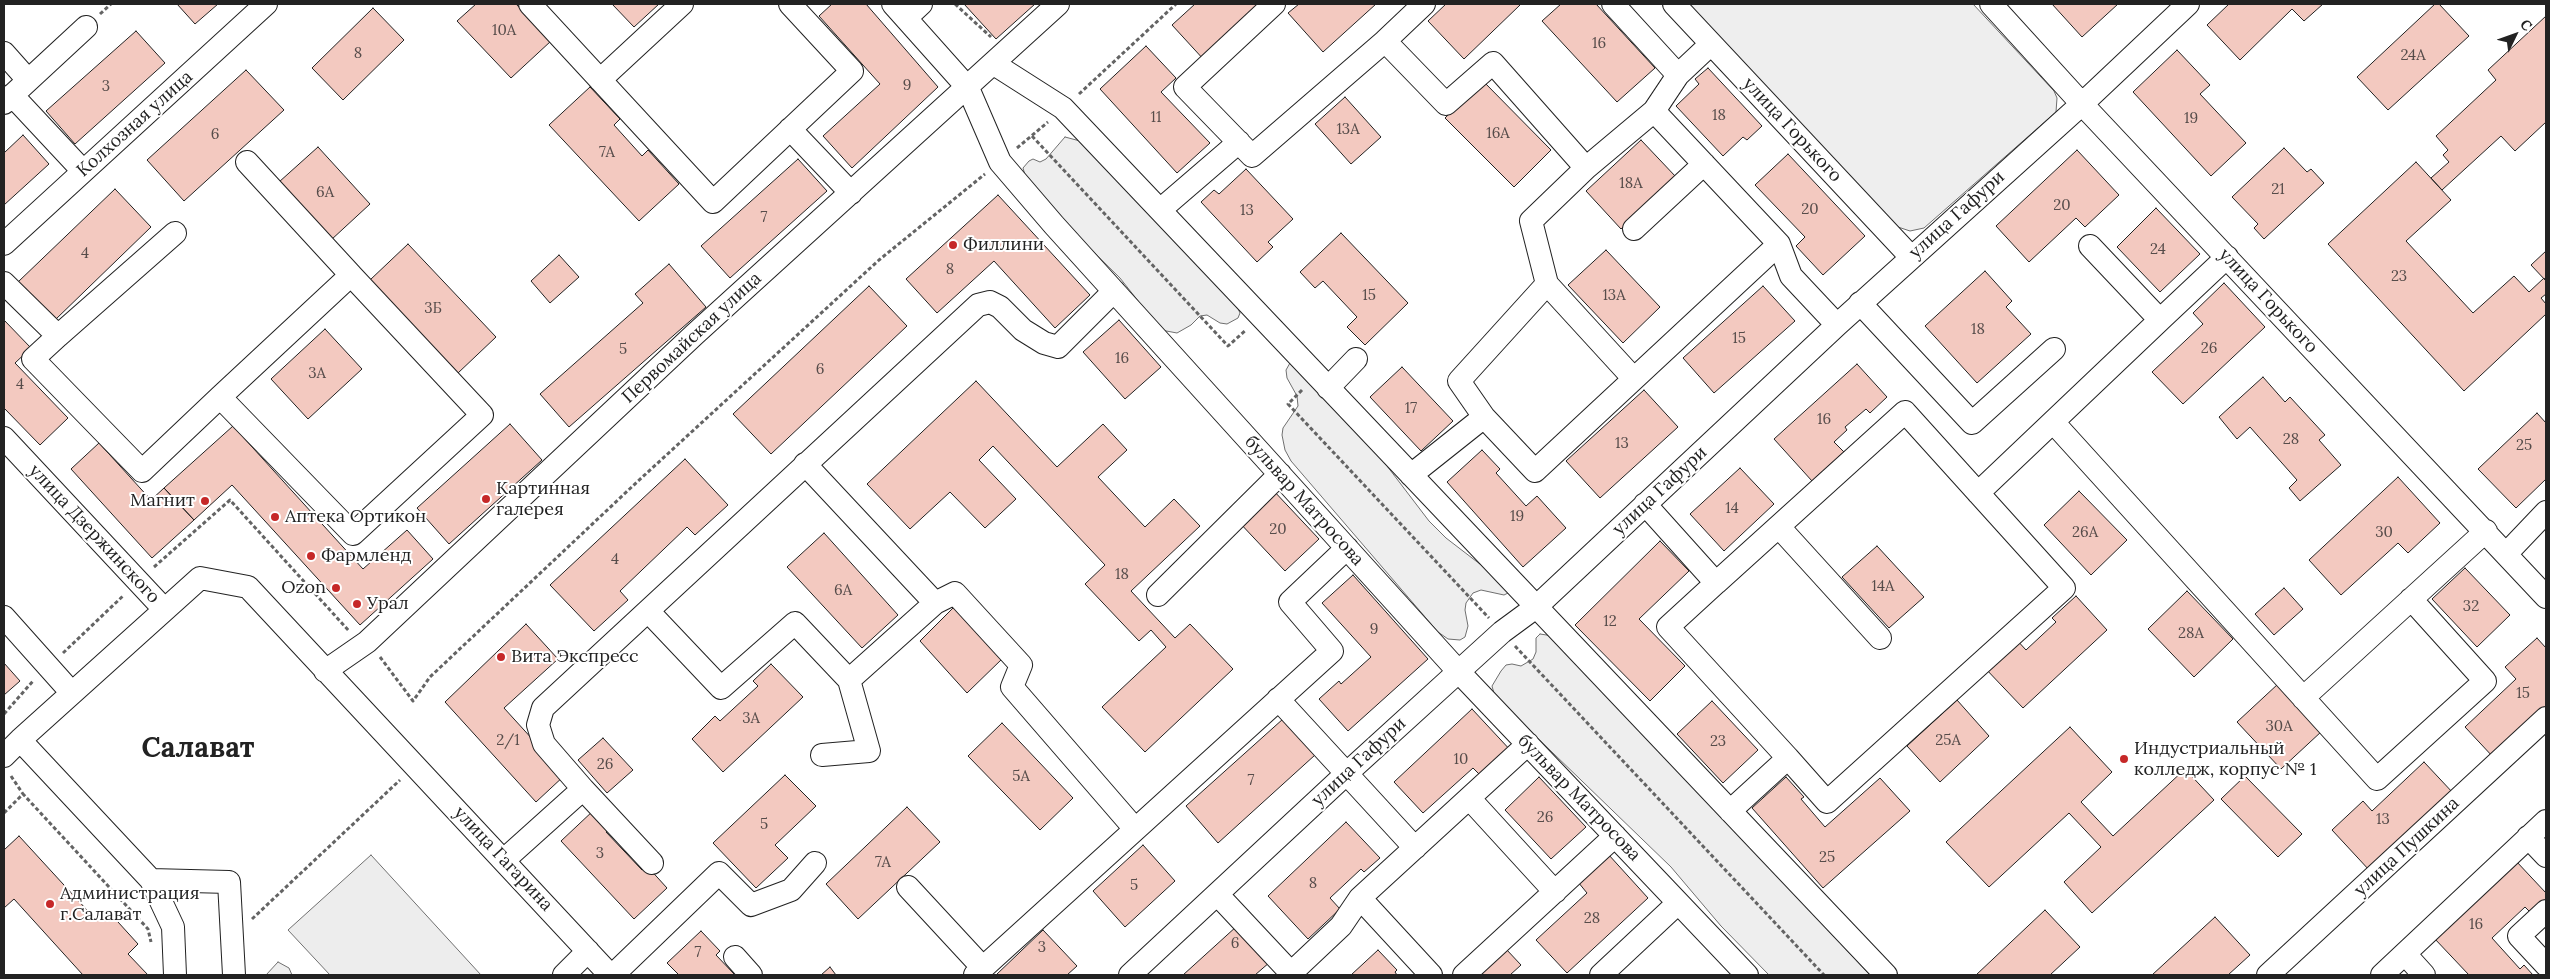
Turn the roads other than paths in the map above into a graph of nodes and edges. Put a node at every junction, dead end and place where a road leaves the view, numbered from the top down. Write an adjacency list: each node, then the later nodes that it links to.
1 (266, 4): 29 (street, Колхозная улица)
2 (530, 4): 19 (street)
3 (682, 4): 19 (street)
4 (790, 4): 24 (street)
5 (1058, 4): 17 (street, Первомайская улица)
6 (1274, 4): 25 (street)
7 (1424, 4): 14 (street)
8 (1613, 4): 18 (street)
9 (1674, 4): 15 (street, улица Горького)
10 (1991, 4): 22 (street, улица Горького)
11 (2188, 4): 22 (street, улица Гафури)
12 (907, 9): 20 (street, бульвар Матросова)
13 (86, 27): 21 (street)
14 (1385, 41): 25 (street); 28 (street)
15 (1711, 44): 18 (street); 37 (street, улица Горького)
16 (4, 53): 21 (street)
17 (994, 64): 20 (street, Первомайская улица); 31 (street)
18 (1678, 75): 23 (street)
19 (600, 80): 24 (street)
20 (968, 88): 30 (street, Первомайская улица); 42 (street, бульвар Матросова)
21 (15, 93): 29 (street)
22 (2082, 104): 37 (street, улица Гафури); 38 (street, улица Горького)
23 (1654, 111): 27 (street); 28 (street)
24 (790, 129): 30 (street)
25 (1239, 142): 31 (street)
26 (248, 162): 39 (street)
27 (1704, 164): 32 (street); 35 (street)
28 (1586, 168): 41 (street)
29 (83, 171): 34 (street, Колхозная улица)
30 (851, 193): 75 (street, Первомайская улица)
31 (1160, 210): 50 (street)
32 (1634, 229)
33 (175, 233): 46 (street)
34 (4, 244)
35 (1779, 244): 45 (street); 49 (street)
36 (2090, 246): 44 (street)
37 (1911, 257): 43 (street, улица Гафури)
38 (2227, 257): 44 (street); 62 (street, улица Горького)
39 (351, 275): 51 (street); 51 (street)
40 (4, 283): 46 (street)
41 (1547, 284): 49 (street); 52 (street)
42 (1114, 291): 55 (street); 56 (street, бульвар Матросова)
43 (1860, 303): 45 (street, улица Гафури); 47 (street)
44 (2160, 320): 53 (street)
45 (1837, 325): 59 (street, улица Гафури)
46 (58, 336): 51 (street)
47 (2054, 349)
48 (1356, 359): 50 (street)
49 (1634, 379): 52 (street)
50 (1328, 388): 57 (street)
51 (220, 398)
52 (1484, 416): 57 (street)
53 (2053, 422): 58 (street); 79 (street)
54 (4, 438): 71 (street, улица Дзержинского)
55 (805, 464): 69 (street); 72 (street)
56 (1280, 474): 63 (street, бульвар Матросова); 66 (street)
57 (1411, 475): 70 (street)
58 (1978, 493): 61 (street); 85 (street)
59 (1645, 504): 65 (street); 70 (street, улица Гафури)
60 (2546, 512): 64 (street)
61 (1779, 527): 65 (street); 74 (street)
62 (2486, 531): 64 (street, улица Горького); 68 (street)
63 (1348, 548): 76 (street, бульвар Матросова); 80 (street)
64 (2507, 553): 67 (street, улица Горького)
65 (1716, 583): 85 (street)
66 (1158, 595)
67 (2546, 597)
68 (2411, 599): 79 (street); 79 (street)
69 (935, 603): 77 (street); 92 (street)
70 (1536, 607): 76 (street, улица Гафури); 90 (street)
71 (163, 608): 75 (street, улица Гагарина); 78 (street, улица Гагарина)
72 (648, 611): 77 (street); 88 (street)
73 (4, 617): 78 (street)
74 (1880, 638)
75 (325, 671): 97 (street, улица Гагарина)
76 (1458, 671): 83 (street, бульвар Матросова); 87 (street, улица Гафури)
77 (849, 680): 84 (street)
78 (72, 692): 82 (street, улица Гагарина)
79 (2303, 698)
80 (1278, 699): 87 (street); 92 (street)
81 (2546, 718): 124 (street, улица Пушкина)
82 (20, 740): 86 (street, улица Гагарина); 100 (street)
83 (1528, 744): 89 (street); 93 (street, бульвар Матросова)
84 (822, 754)
85 (1788, 758): 90 (street)
86 (6, 765)
87 (1346, 774): 95 (street); 103 (street, улица Гафури)
88 (583, 789): 97 (street); 98 (street)
89 (1469, 798): 95 (street); 102 (street)
90 (1730, 811): 123 (street)
91 (2546, 821): 94 (street)
92 (1135, 829): 111 (street)
93 (1615, 836): 102 (street); 105 (street, бульвар Матросова)
94 (2528, 838): 96 (street); 108 (street)
95 (1415, 848): 104 (street)
96 (2546, 856)
97 (504, 860): 107 (street, улица Гагарина)
98 (652, 862)
99 (814, 863): 116 (street)
100 (151, 880): 113 (street); 114 (street)
101 (908, 888): 111 (street)
102 (1555, 892): 120 (street)
103 (1217, 894): 112 (street); 118 (street, улица Гафури)
104 (1360, 898): 112 (street); 119 (street)
105 (1678, 903): 121 (street); 122 (street, бульвар Матросова)
106 (2546, 911): 110 (street)
107 (588, 952): 115 (street); 116 (street, улица Гагарина)
108 (2405, 954): 125 (street); 126 (street)
109 (735, 957): 117 (street)
110 (2546, 965)
111 (979, 972)
112 (1290, 974)
113 (175, 975)
114 (234, 975)
115 (564, 975)
116 (612, 975)
117 (751, 975)
118 (1130, 975)
119 (1431, 975)
120 (1464, 975)
121 (1601, 975)
122 (1747, 975)
123 (1886, 975)
124 (2268, 975)
125 (2382, 975)
126 (2424, 975)

